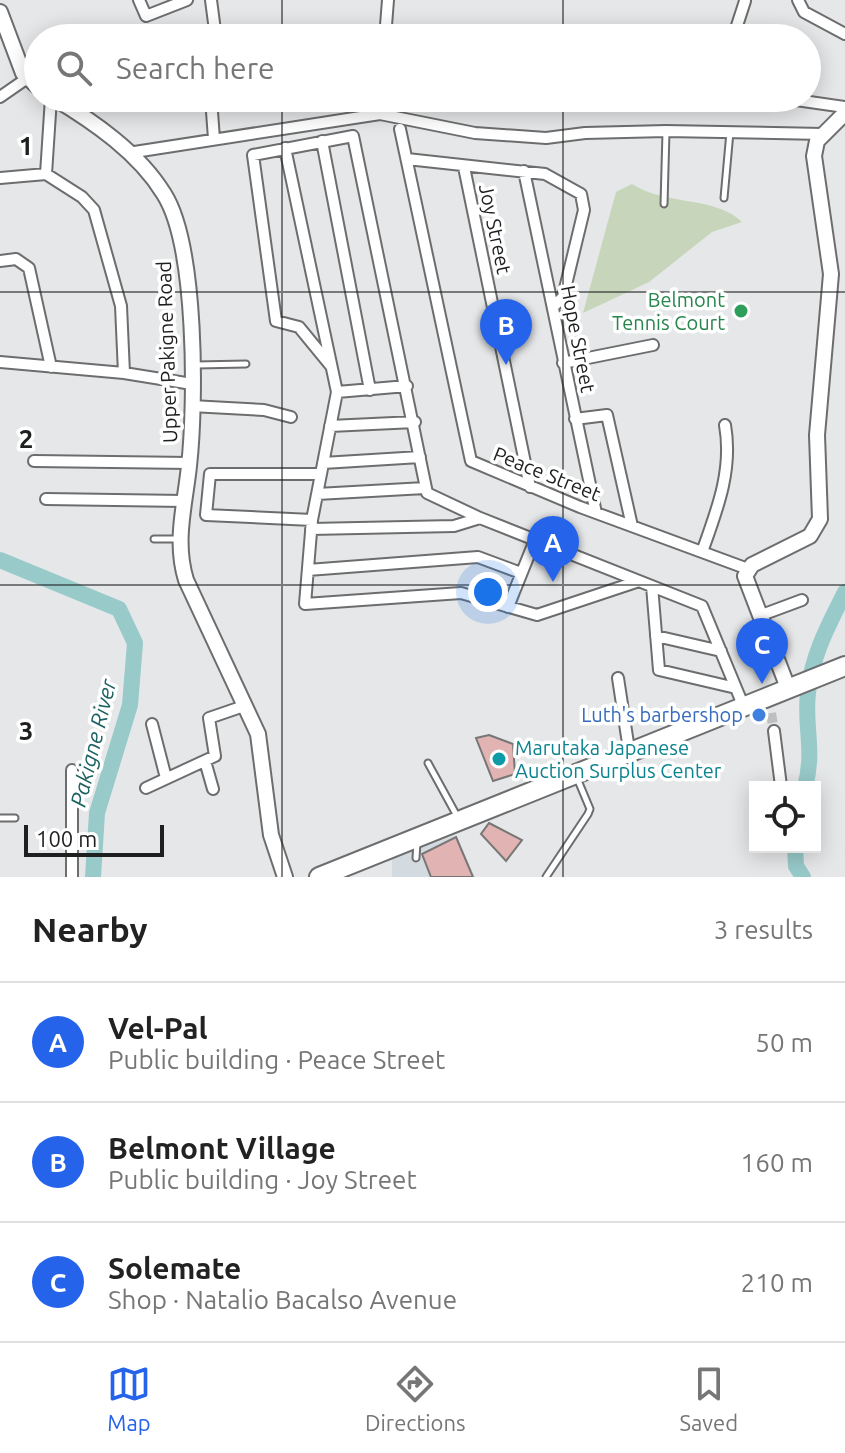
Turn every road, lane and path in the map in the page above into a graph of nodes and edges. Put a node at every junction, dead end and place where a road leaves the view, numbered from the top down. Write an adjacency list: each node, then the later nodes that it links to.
1 (139, 0): 5 (street)
2 (211, 0): 8 (street)
3 (388, 0): 9 (street)
4 (798, 0): 11 (street)
5 (180, 1)
6 (745, 1): 10 (street)
7 (0, 12): 12 (street)
8 (214, 24)
9 (386, 24)
10 (738, 24)
11 (845, 34)
12 (24, 65)
13 (24, 86): 14 (street)
14 (0, 97)
15 (821, 104): 16 (street)
16 (845, 107)
17 (51, 112): 34 (street)
18 (78, 112): 30 (street, Upper Pakigne Road)
19 (212, 112): 27 (street)
20 (845, 113): 25 (street)
21 (380, 114): 23 (street); 27 (street)
22 (400, 129): 31 (street, Peace Street)
23 (666, 131): 24 (street); 37 (lane)
24 (730, 132): 25 (street); 36 (lane)
25 (823, 134): 26 (street); 75 (street)
26 (845, 134)
27 (214, 139): 30 (street)
28 (322, 141): 29 (street); 49 (street); 50 (street)
29 (285, 148): 45 (street); 45 (street)
30 (128, 153): 44 (street, Upper Pakigne Road)
31 (407, 159): 32 (street); 62 (street, Peace Street)
32 (464, 167): 33 (street); 62 (street, Joy Street)
33 (524, 171): 39 (street, Hope Street); 39 (street)
34 (46, 174): 35 (street); 47 (street)
35 (0, 178)
36 (724, 198)
37 (664, 204)
38 (0, 261): 46 (street)
39 (554, 306): 42 (street, Hope Street)
40 (653, 345): 42 (street)
41 (0, 362): 46 (street)
42 (563, 363): 54 (street, Hope Street)
43 (246, 364): 44 (lane)
44 (191, 365): 48 (street, Upper Pakigne Road)
45 (331, 366): 51 (street)
46 (51, 367): 47 (street)
47 (124, 373): 48 (street)
48 (192, 384): 52 (street, Upper Pakigne Road)
49 (407, 386): 50 (street); 55 (street)
50 (370, 390): 51 (street)
51 (337, 392): 57 (street)
52 (191, 406): 53 (street); 60 (street, Upper Pakigne Road)
53 (291, 417)
54 (575, 419): 67 (street, Hope Street); 70 (street)
55 (415, 422): 57 (street); 58 (street)
56 (725, 425): 74 (street)
57 (330, 426): 61 (street)
58 (420, 457): 61 (street); 63 (street)
59 (34, 461): 60 (street)
60 (190, 463): 66 (street, Upper Pakigne Road)
61 (322, 468): 64 (street); 69 (street)
62 (530, 487): 67 (street, Peace Street)
63 (425, 488): 64 (street); 68 (street)
64 (317, 494): 69 (street)
65 (46, 499): 66 (street)
66 (184, 501): 71 (street, Upper Pakigne Road)
67 (596, 513): 70 (street, Peace Street)
68 (480, 518): 69 (street); 73 (street)
69 (311, 525): 76 (street)
70 (632, 526): 74 (street, Peace Street)
71 (179, 538): 72 (lane); 89 (street, Upper Pakigne Road)
72 (154, 539)
73 (535, 540): 77 (street); 78 (street)
74 (702, 552): 75 (street, Peace Street)
75 (748, 569): 82 (street)
76 (308, 570): 77 (street); 81 (street)
77 (521, 573): 81 (street)
78 (639, 581): 79 (street); 81 (street)
79 (652, 586): 83 (street); 84 (street)
80 (802, 600): 82 (street)
81 (508, 607)
82 (759, 616): 87 (street)
83 (656, 636): 84 (street); 88 (street)
84 (721, 651): 88 (street)
85 (845, 666): 87 (highway)
86 (618, 678): 92 (street)
87 (793, 686): 88 (highway)
88 (740, 696): 92 (highway)
89 (244, 706): 93 (street); 107 (street, Upper Pakigne Road)
90 (152, 724): 97 (street)
91 (774, 731): 98 (street)
92 (629, 750): 96 (highway)
93 (205, 761): 97 (street); 100 (street)
94 (428, 763): 103 (lane)
95 (72, 770): 106 (street)
96 (575, 773): 103 (highway); 109 (lane)
97 (166, 778): 99 (street)
98 (780, 781)
99 (146, 788)
100 (213, 789)
101 (0, 818): 102 (lane)
102 (15, 818)
103 (458, 820): 104 (highway)
104 (417, 837): 105 (lane); 108 (highway)
105 (416, 858)
106 (72, 877)
107 (285, 877)
108 (319, 877)
109 (546, 877)

